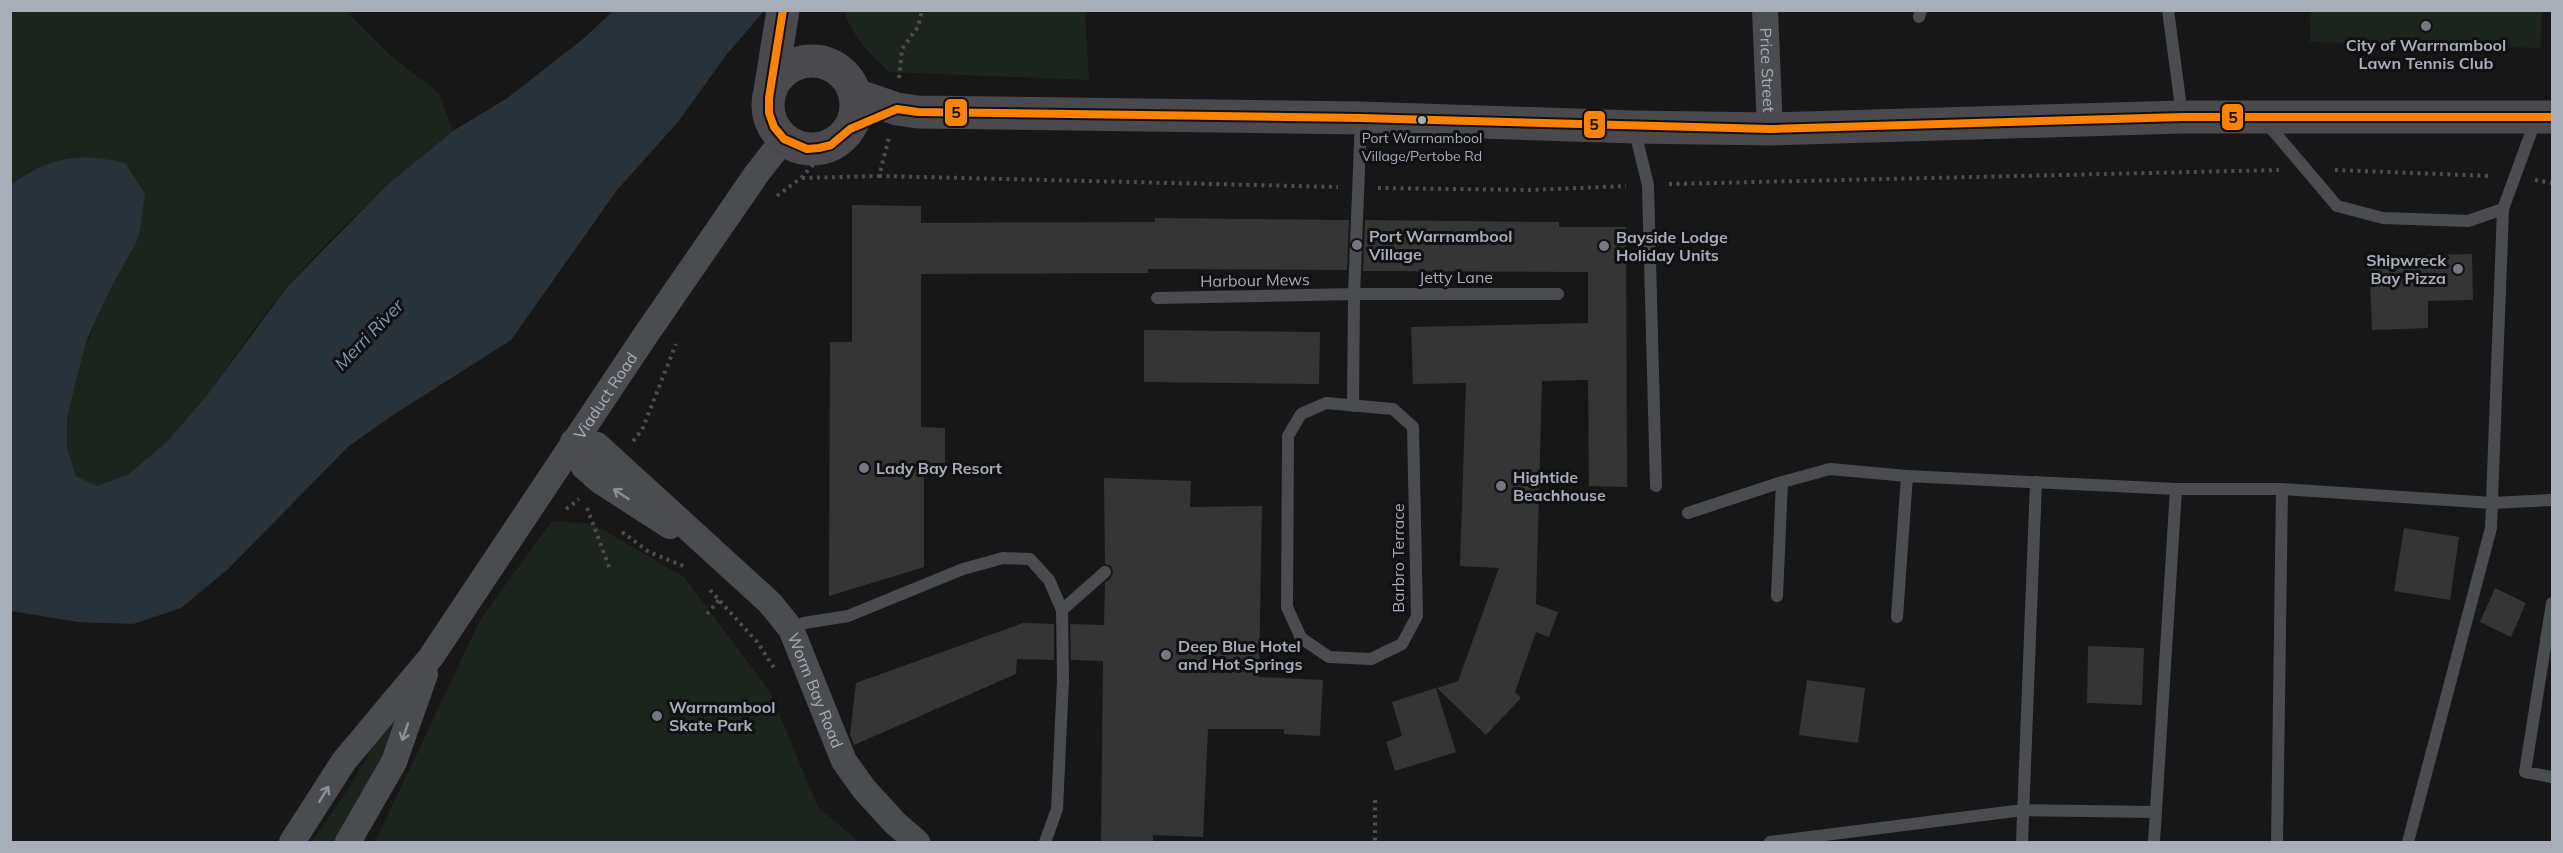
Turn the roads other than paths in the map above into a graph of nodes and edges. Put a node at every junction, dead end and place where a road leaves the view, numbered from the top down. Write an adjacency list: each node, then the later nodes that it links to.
1 (783, 10): 7 (street)
2 (793, 10): 5 (street)
3 (1765, 10): 14 (street, Price Street)
4 (2168, 10): 9 (lane)
5 (833, 66): 6 (street); 7 (street)
6 (855, 95): 8 (street); 15 (street)
7 (769, 98): 16 (street)
8 (897, 109): 12 (street); 15 (street)
9 (2182, 117): 10 (street); 14 (street)
10 (2262, 117): 11 (street); 17 (lane)
11 (2545, 117): 17 (lane)
12 (1361, 118): 13 (street); 18 (lane)
13 (1634, 127): 14 (street); 26 (lane)
14 (1770, 129)
15 (840, 137): 16 (street)
16 (784, 139): 22 (street, Viaduct Road)
17 (2503, 209): 30 (lane)
18 (1354, 294): 19 (lane, Jetty Lane); 20 (lane, Harbour Mews); 21 (lane)
19 (1558, 294)
20 (1157, 298)
21 (1353, 406): 21 (lane, Barbro Terrace)
22 (573, 442): 37 (street, Worm Bay Road); 38 (street, Viaduct Road)
23 (1907, 476): 24 (lane); 25 (lane); 36 (lane)
24 (1782, 482): 31 (lane); 33 (lane)
25 (2036, 482): 27 (lane); 40 (lane)
26 (1656, 486)
27 (2176, 489): 28 (lane); 41 (lane)
28 (2282, 489): 30 (lane); 49 (lane)
29 (2553, 500): 30 (lane)
30 (2492, 503): 50 (lane)
31 (1688, 513)
32 (1105, 572): 35 (lane)
33 (1777, 596)
34 (2553, 603): 39 (lane)
35 (1062, 610): 37 (lane); 45 (lane)
36 (1897, 617)
37 (790, 628): 44 (street, Worm Bay Road)
38 (431, 657): 42 (street, Viaduct Road, one-way to 38); 43 (street, Viaduct Road, one-way to 43)
39 (2553, 777)
40 (2023, 810): 41 (lane); 46 (lane); 47 (lane)
41 (2156, 812): 48 (lane)
42 (292, 843)
43 (348, 843)
44 (917, 843)
45 (1046, 843)
46 (1770, 843)
47 (2022, 843)
48 (2154, 843)
49 (2277, 843)
50 (2408, 843)

